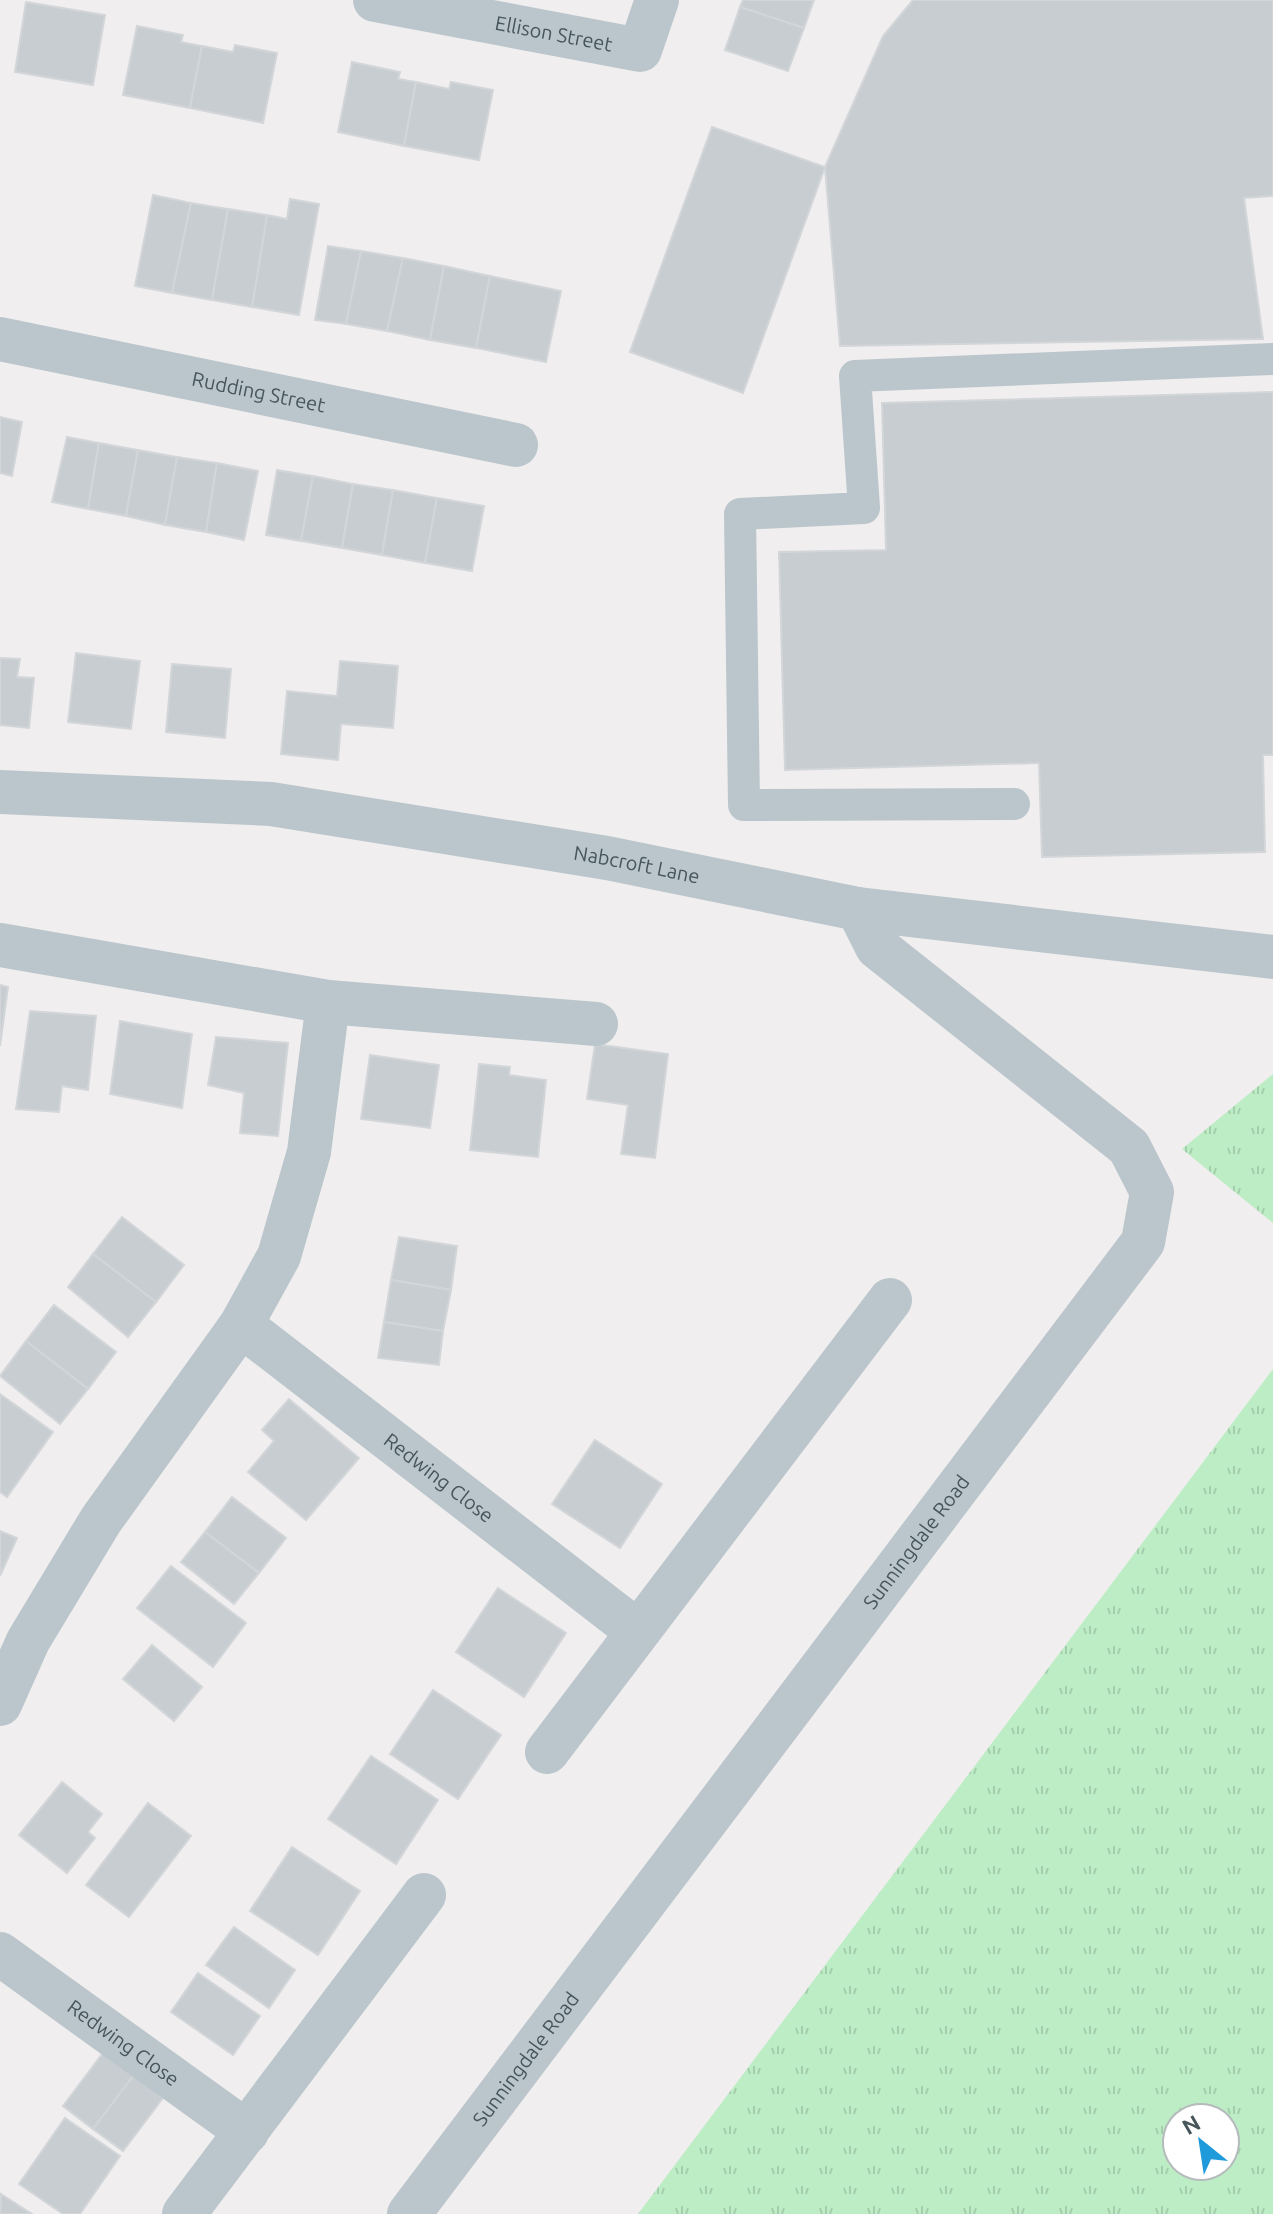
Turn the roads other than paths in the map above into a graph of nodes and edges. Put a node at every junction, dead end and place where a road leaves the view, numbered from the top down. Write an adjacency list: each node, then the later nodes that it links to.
1 (375, 0): 2 (street, Ellison Street)
2 (657, 0)
3 (0, 339): 5 (street, Rudding Street)
4 (1273, 359): 7 (lane)
5 (516, 445)
6 (0, 792): 8 (street, Nabcroft Lane)
7 (1014, 804)
8 (858, 909): 10 (street, Nabcroft Lane); 22 (street, Sunningdale Road)
9 (0, 945): 11 (street)
10 (1273, 957)
11 (328, 1002): 12 (street); 14 (street)
12 (596, 1024)
13 (890, 1300): 15 (street)
14 (241, 1325): 15 (street, Redwing Close); 16 (street)
15 (637, 1631): 17 (street)
16 (0, 1704)
17 (547, 1752)
18 (424, 1895): 20 (street)
19 (0, 1954): 20 (street, Redwing Close)
20 (247, 2132): 21 (street)
21 (184, 2214)
22 (409, 2214)

